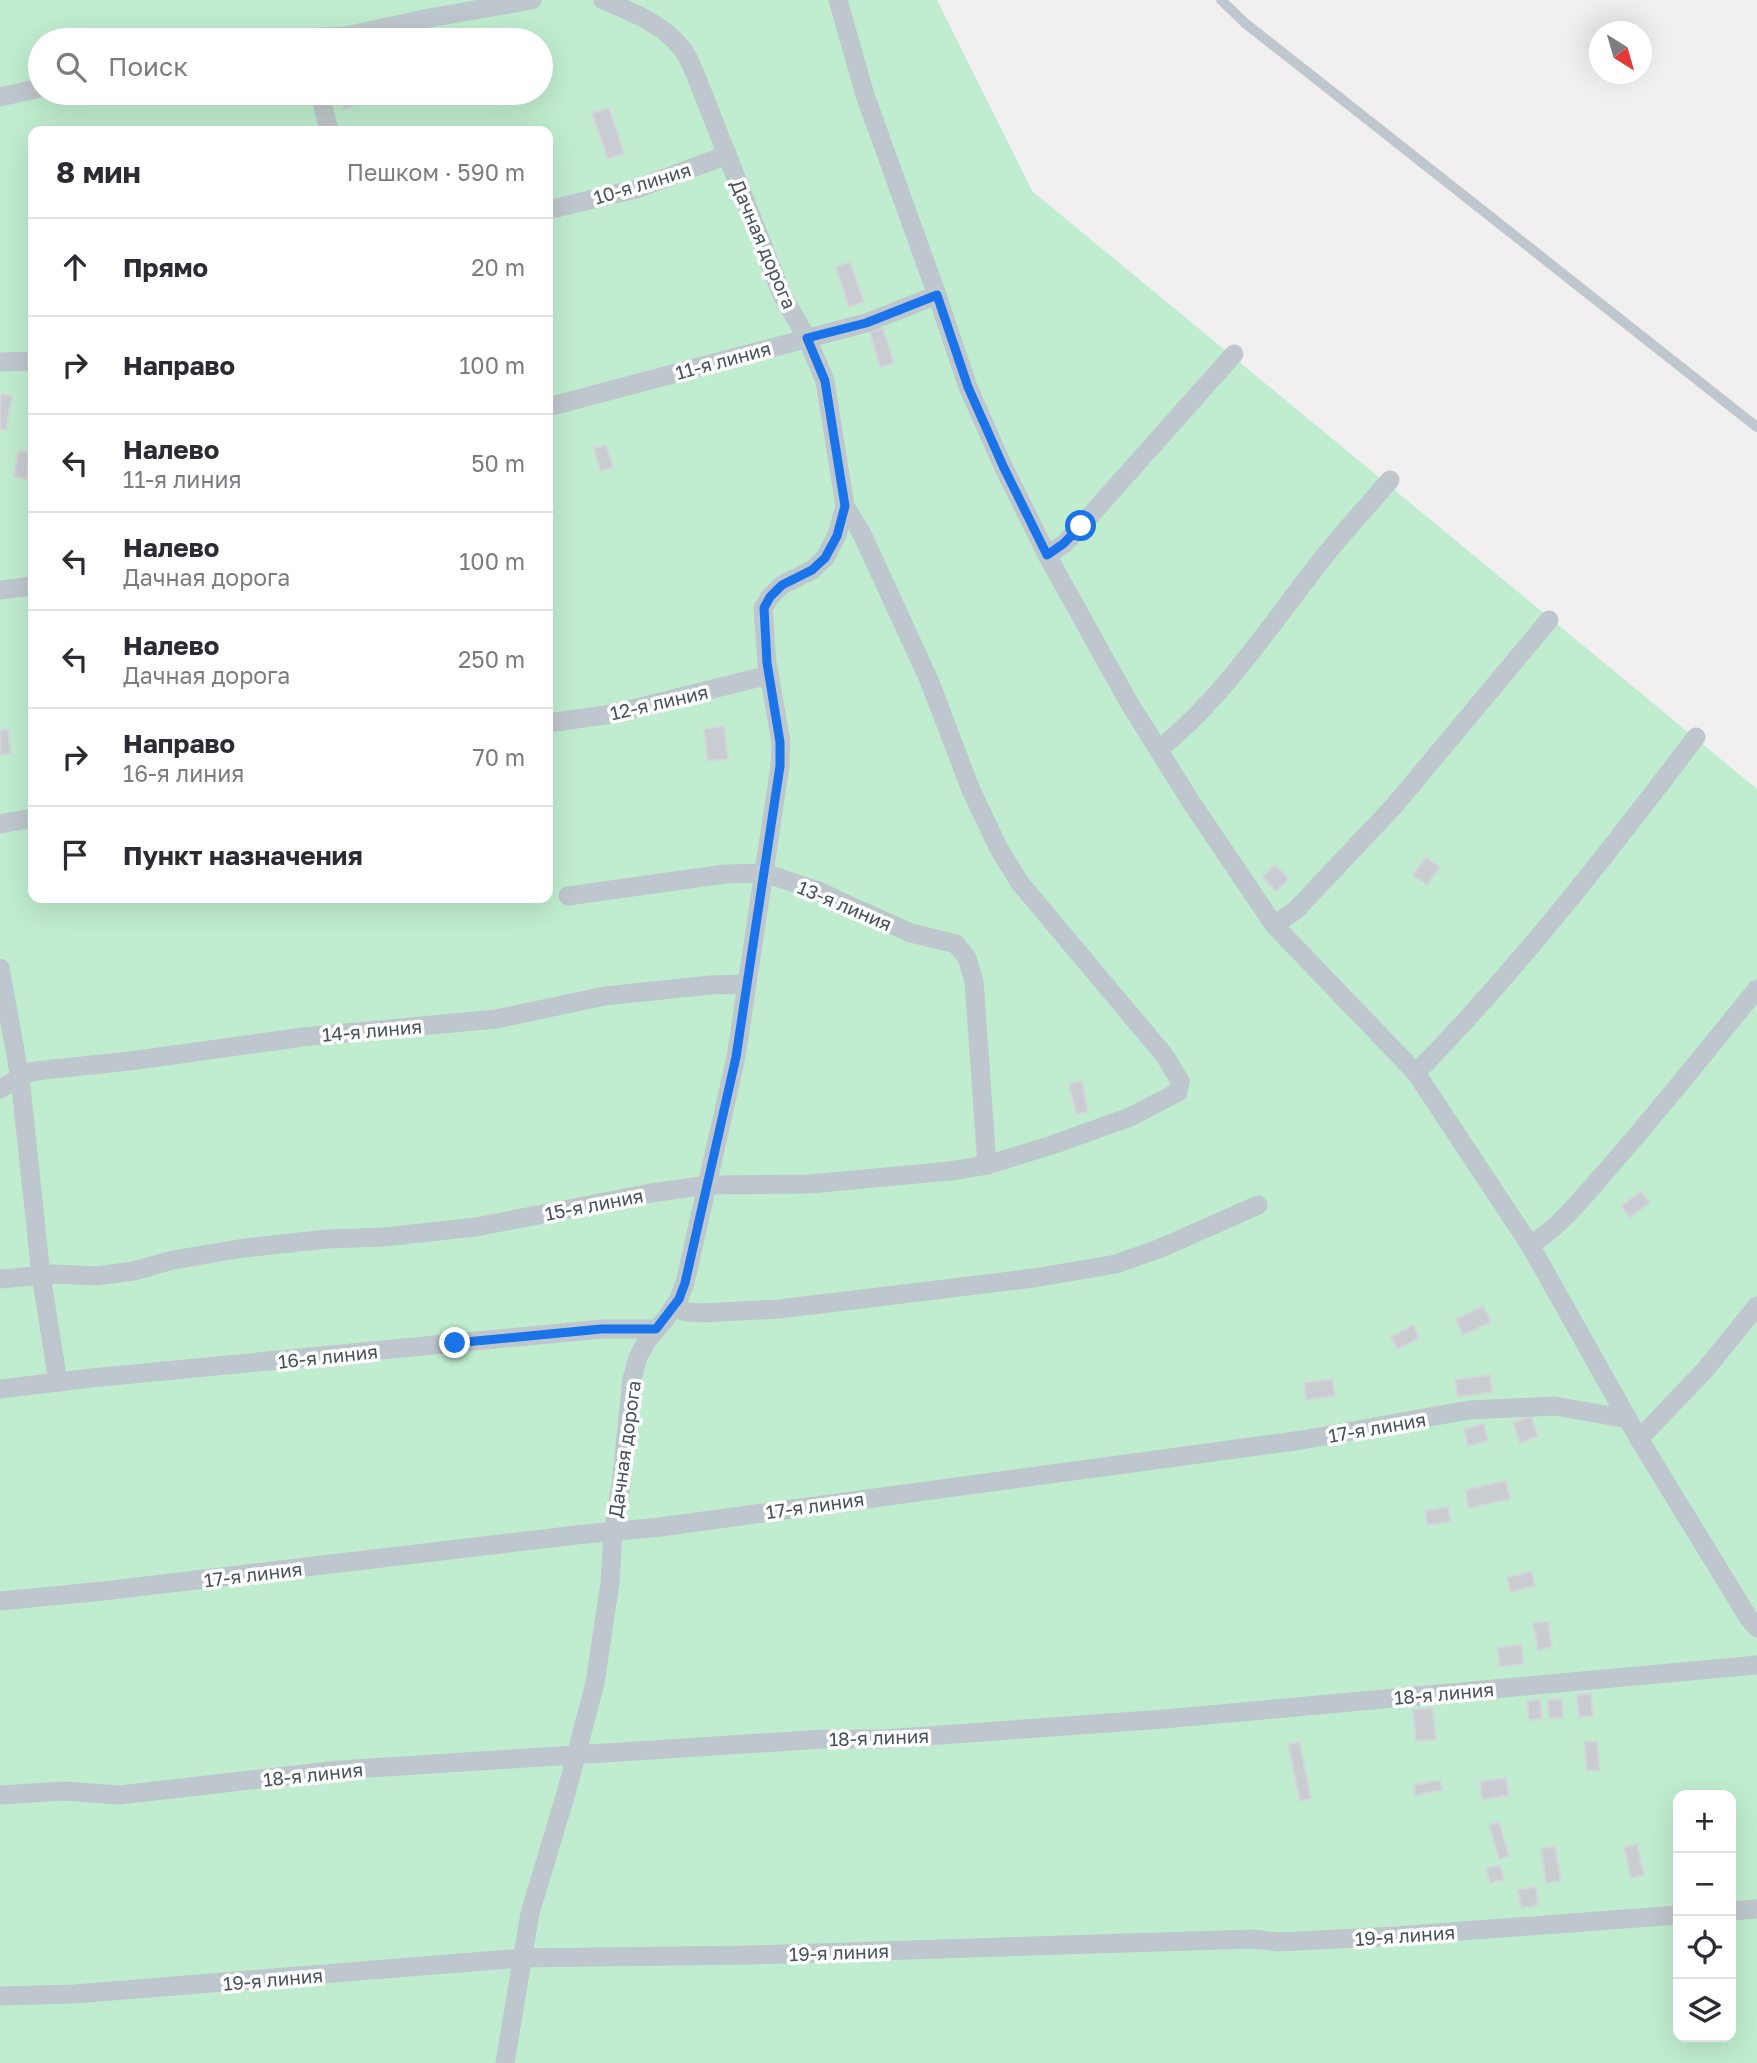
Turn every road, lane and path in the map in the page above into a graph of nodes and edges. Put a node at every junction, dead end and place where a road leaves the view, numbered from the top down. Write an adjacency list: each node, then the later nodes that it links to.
1 (532, 0): 5 (street)
2 (603, 0): 10 (street, Дачная дорога)
3 (838, 0): 12 (street)
4 (1221, 0): 18 (lane)
5 (382, 28)
6 (28, 91): 7 (street)
7 (0, 97)
8 (323, 105): 9 (street)
9 (328, 126)
10 (727, 155): 11 (street, 10-я линия); 13 (street, Дачная дорога)
11 (556, 208)
12 (937, 295): 13 (street, 11-я линия); 21 (street)
13 (807, 338): 17 (street, 11-я линия); 20 (street, Дачная дорога)
14 (1234, 354): 21 (street)
15 (28, 361): 16 (street)
16 (0, 362)
17 (553, 406)
18 (1757, 428)
19 (1390, 480): 28 (street)
20 (845, 506): 25 (street, Дачная дорога); 40 (street, 15-я линия)
21 (1047, 555): 28 (street)
22 (28, 587): 23 (street)
23 (0, 590)
24 (1549, 620): 33 (street)
25 (769, 675): 26 (street, 12-я линия); 31 (street, Дачная дорога)
26 (553, 722)
27 (1696, 737): 37 (street)
28 (1159, 749): 33 (street)
29 (28, 819): 30 (street)
30 (0, 824)
31 (764, 873): 32 (street, 13-я линия); 35 (street, Дачная дорога); 40 (street, 13-я линия)
32 (568, 897)
33 (1274, 925): 37 (street)
34 (0, 968): 38 (street)
35 (747, 985): 38 (street, 14-я линия); 41 (street, Дачная дорога)
36 (1757, 989): 43 (street)
37 (1416, 1073): 43 (street)
38 (20, 1078): 39 (street, 14-я линия); 44 (street)
39 (0, 1089)
40 (987, 1165): 41 (street, 15-я линия)
41 (708, 1185): 44 (street, 15-я линия); 47 (street, Дачная дорога)
42 (1258, 1205): 47 (street)
43 (1530, 1245): 51 (street)
44 (41, 1275): 45 (street, 15-я линия); 49 (street)
45 (0, 1279)
46 (1757, 1306): 52 (street)
47 (673, 1308): 48 (street, Дачная дорога)
48 (656, 1329): 49 (street, 16-я линия); 53 (street, Дачная дорога)
49 (58, 1382): 50 (street, 16-я линия)
50 (0, 1389)
51 (1628, 1419): 52 (street); 53 (street, 17-я линия)
52 (1639, 1439): 55 (street)
53 (613, 1531): 54 (street, 17-я линия); 57 (street, Дачная дорога)
54 (0, 1601)
55 (1754, 1618)
56 (1757, 1665): 57 (street, 18-я линия)
57 (576, 1754): 58 (street, 18-я линия); 62 (street, Дачная дорога)
58 (0, 1796)
59 (1757, 1909): 60 (street)
60 (1736, 1911)
61 (1673, 1915): 62 (street, 19-я линия)
62 (522, 1958): 63 (street, 19-я линия); 64 (street, Дачная дорога)
63 (0, 1996)
64 (505, 2063)

